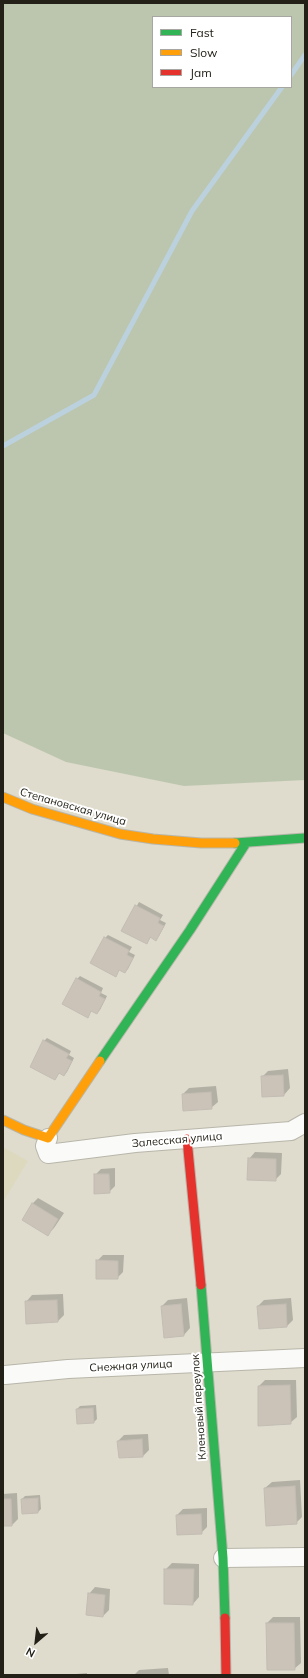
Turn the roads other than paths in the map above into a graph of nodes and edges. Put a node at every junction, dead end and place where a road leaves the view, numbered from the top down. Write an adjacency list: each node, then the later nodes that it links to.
1 (3, 797): 3 (street, Степановская улица)
2 (305, 838): 3 (street, Степановская улица)
3 (246, 843): 7 (street)
4 (3, 1120): 7 (street)
5 (305, 1123): 6 (street, Залесская улица)
6 (187, 1139): 7 (street, Залесская улица); 9 (street, Кленовый переулок)
7 (48, 1146)
8 (305, 1358): 9 (street, Снежная улица)
9 (208, 1362): 10 (street, Снежная улица); 12 (street, Кленовый переулок)
10 (5, 1375)
11 (305, 1557): 12 (street)
12 (223, 1558): 13 (street, Кленовый переулок)
13 (226, 1675)

